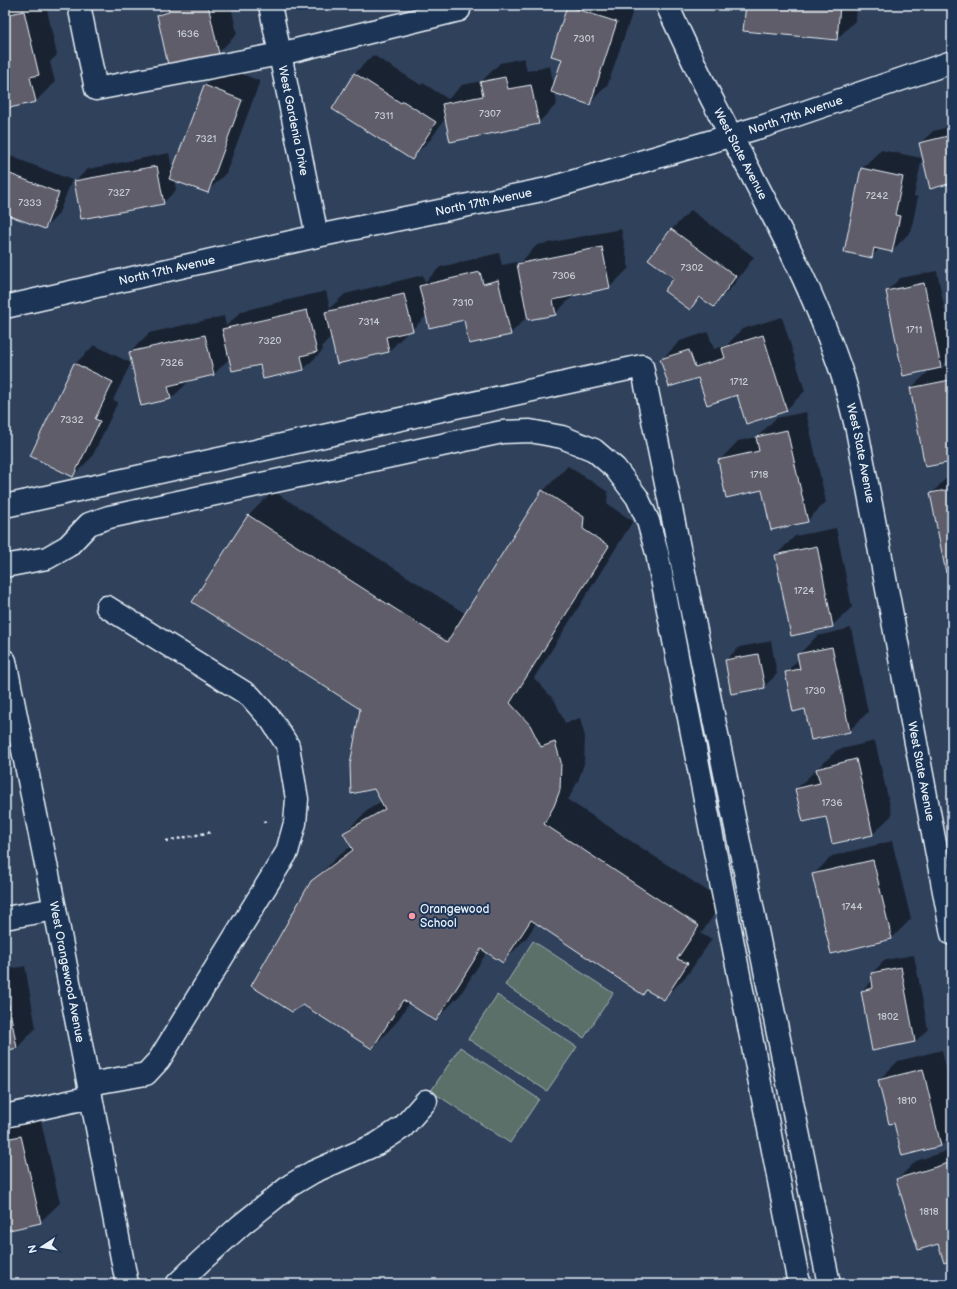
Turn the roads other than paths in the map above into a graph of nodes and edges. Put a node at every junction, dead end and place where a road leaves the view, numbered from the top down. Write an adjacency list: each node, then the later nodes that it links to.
1 (79, 5): 5 (street)
2 (270, 5): 5 (street, West Gardenia Drive)
3 (458, 5): 5 (street)
4 (667, 5): 7 (street, West State Avenue)
5 (280, 54): 8 (street, West Gardenia Drive)
6 (952, 62): 7 (street, North 17th Avenue)
7 (731, 135): 8 (street, North 17th Avenue); 17 (street, West State Avenue)
8 (317, 236): 9 (street, North 17th Avenue)
9 (5, 307)
10 (5, 506): 24 (street)
11 (5, 566): 23 (street)
12 (107, 607): 18 (street)
13 (5, 661): 14 (street, West Orangewood Avenue)
14 (10, 714): 15 (street, West Orangewood Avenue)
15 (55, 909): 16 (street); 18 (street, West Orangewood Avenue)
16 (5, 918)
17 (952, 934)
18 (90, 1091): 20 (street); 21 (street, West Orangewood Avenue)
19 (426, 1101): 22 (street)
20 (5, 1116)
21 (127, 1284)
22 (177, 1284)
23 (799, 1284)
24 (828, 1284)

